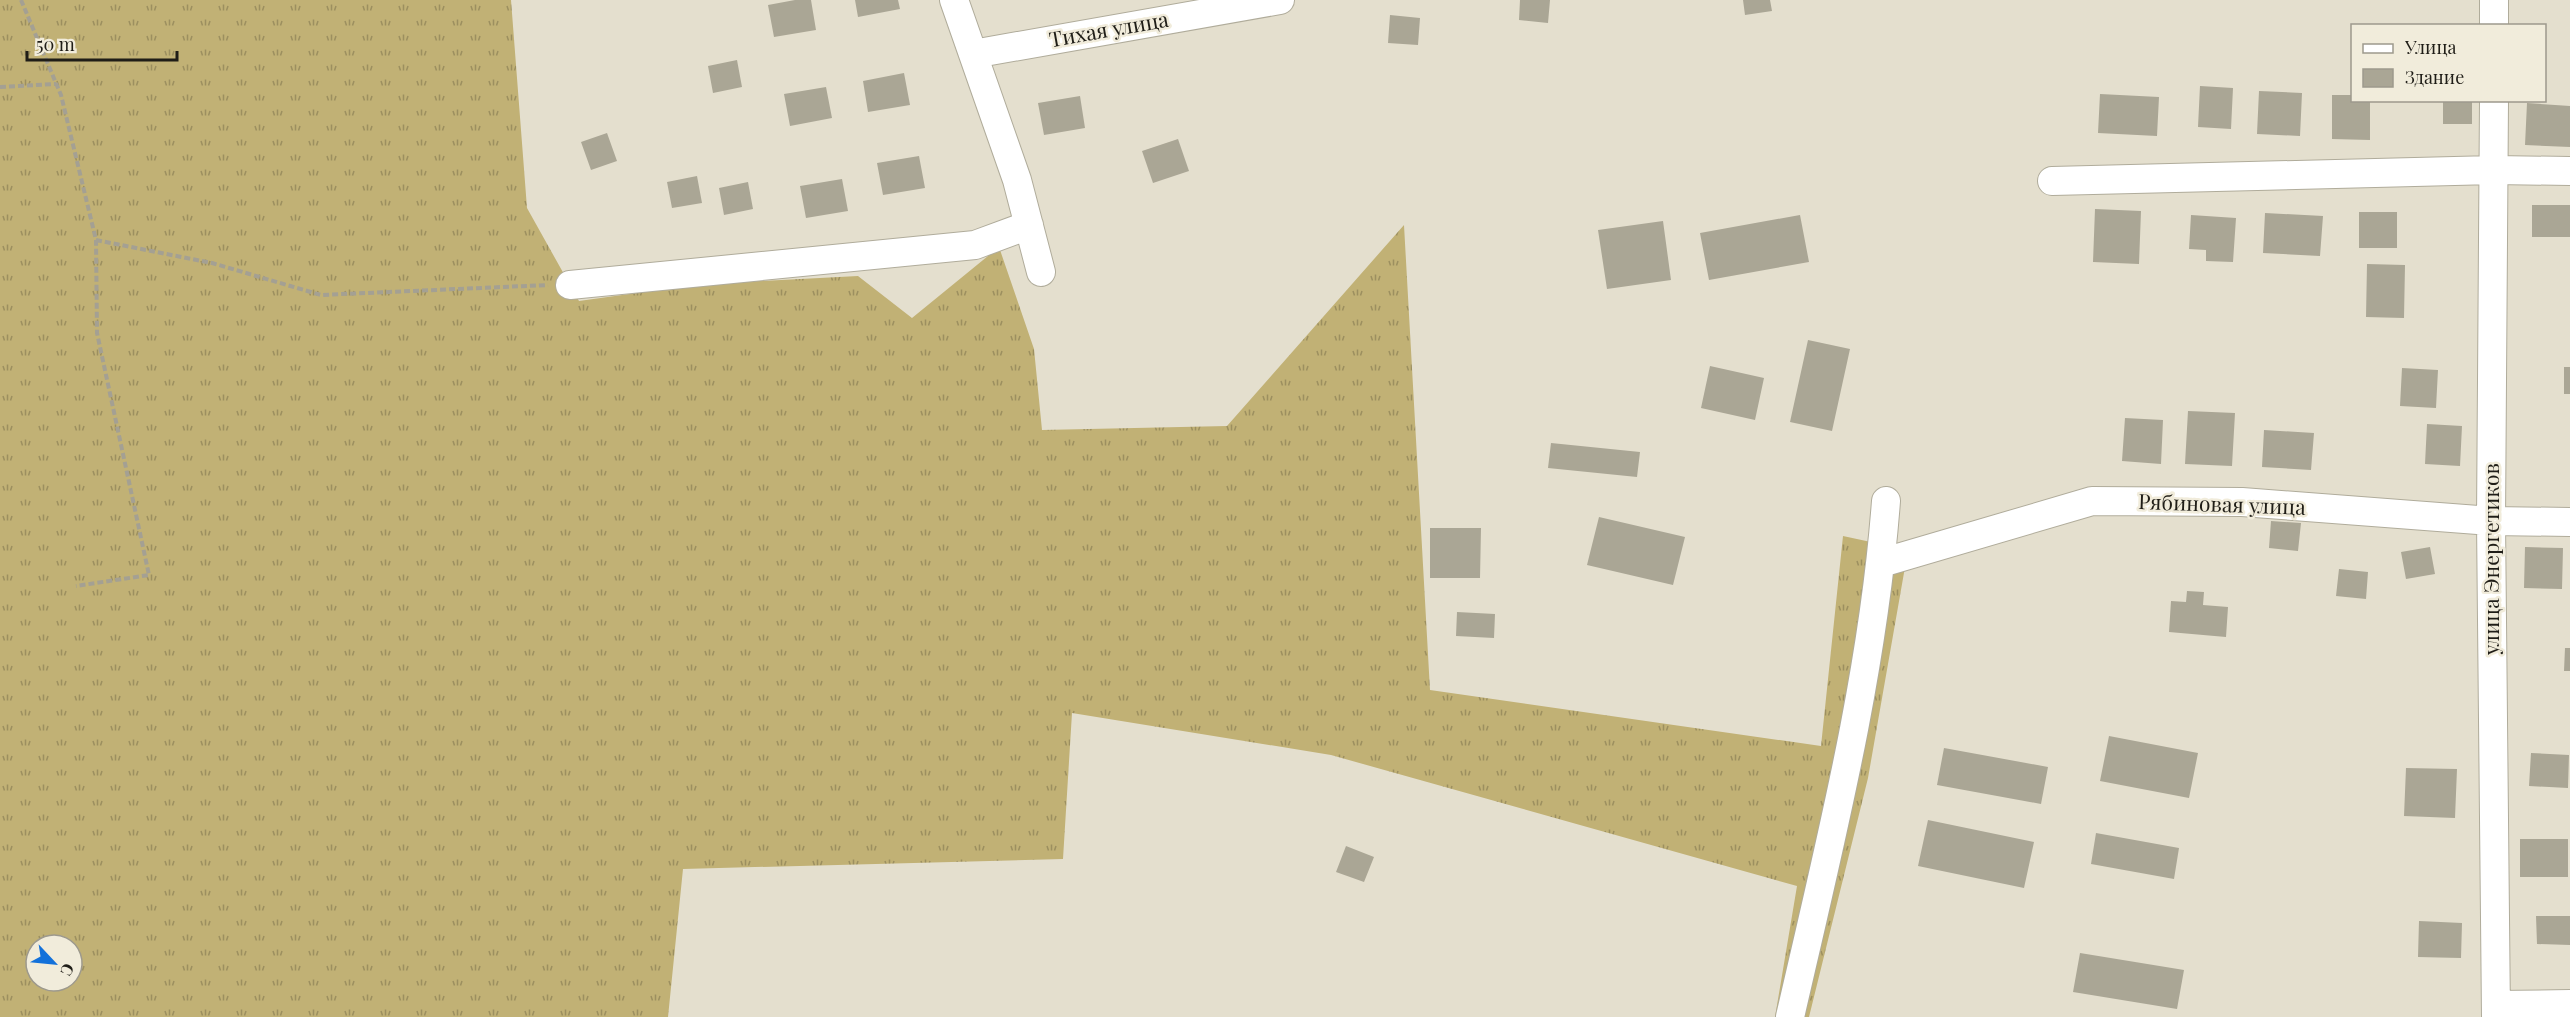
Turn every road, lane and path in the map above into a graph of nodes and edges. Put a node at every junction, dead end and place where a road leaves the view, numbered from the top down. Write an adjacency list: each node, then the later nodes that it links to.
1 (21, 0): 7 (path)
2 (954, 0): 6 (street)
3 (1280, 0): 6 (street, Тихая улица)
4 (2494, 0): 5 (street)
5 (2494, 24)
6 (973, 54): 13 (street)
7 (56, 84): 8 (path); 14 (path)
8 (0, 87)
9 (2494, 102): 10 (street, улица Энергетиков)
10 (2494, 170): 11 (street); 12 (street); 18 (street, улица Энергетиков)
11 (2570, 171)
12 (2052, 181)
13 (1029, 225): 15 (street); 16 (street)
14 (96, 240): 16 (path); 21 (path)
15 (1041, 272)
16 (570, 285)
17 (1886, 501): 20 (street)
18 (2491, 521): 19 (street, Рябиновая улица); 20 (street, Рябиновая улица); 23 (street, улица Энергетиков)
19 (2570, 522)
20 (1881, 563): 24 (street)
21 (76, 586)
22 (2570, 1004): 23 (street)
23 (2496, 1011)
24 (1790, 1017)

